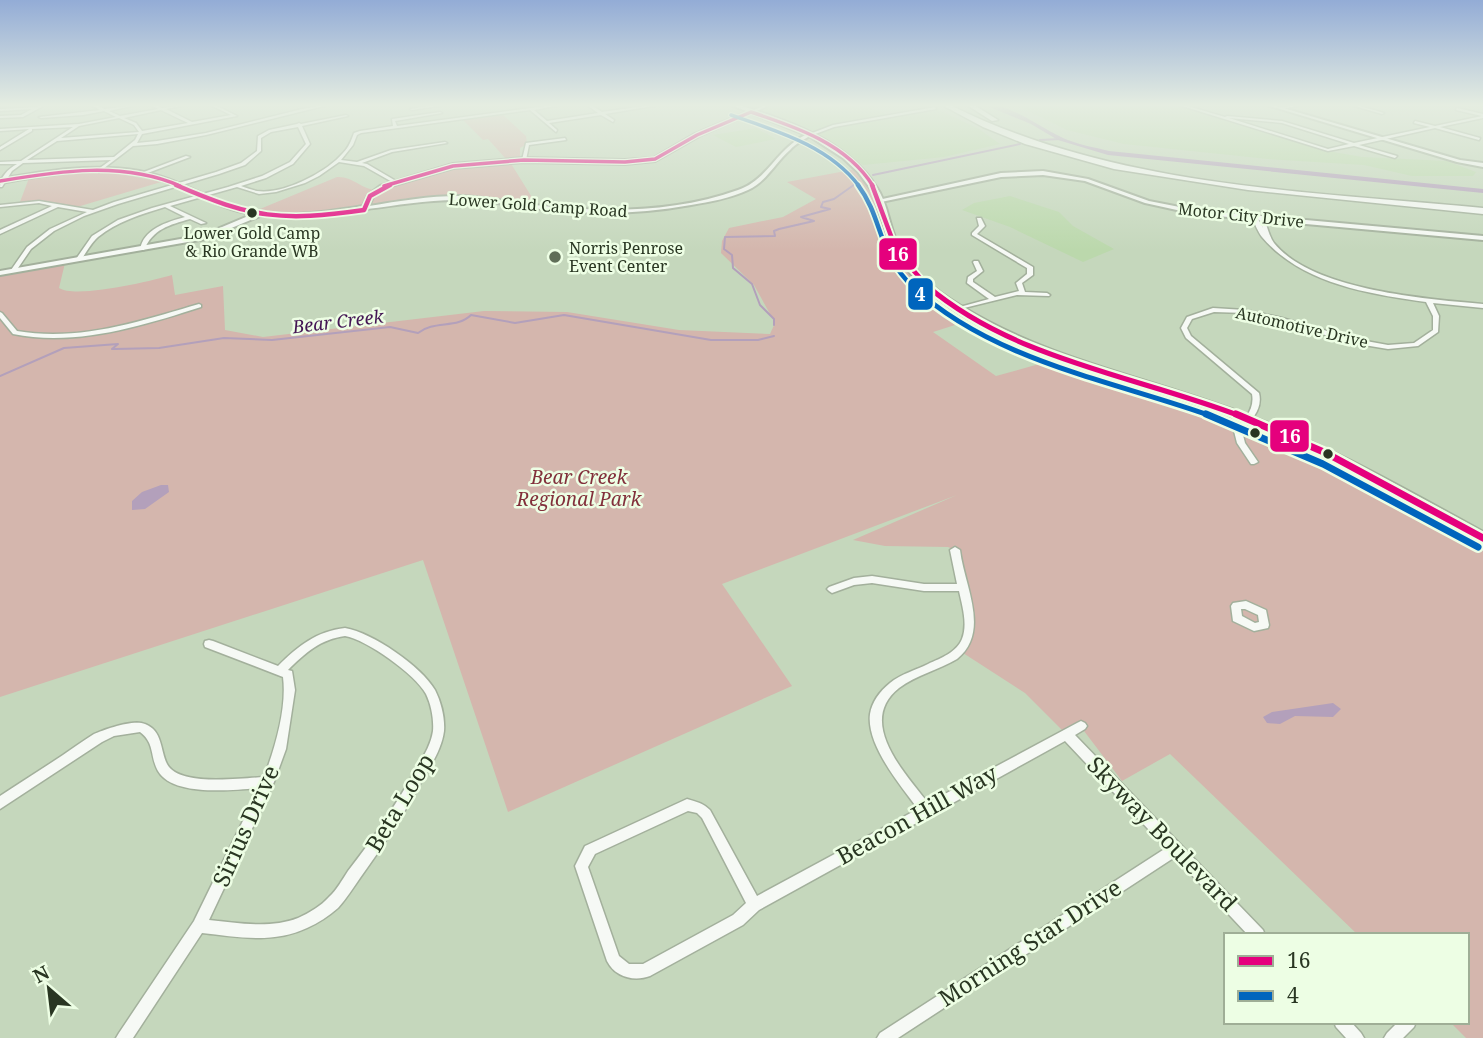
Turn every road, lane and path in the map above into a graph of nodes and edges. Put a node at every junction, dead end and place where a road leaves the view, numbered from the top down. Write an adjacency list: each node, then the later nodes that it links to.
1 (35, 153): 20 (street)
2 (122, 153): 17 (street)
3 (257, 153): 28 (street)
4 (302, 153): 29 (street)
5 (345, 153): 19 (street)
6 (384, 153): 22 (street)
7 (525, 153): 18 (street)
8 (665, 153): 18 (street)
9 (782, 153): 36 (street, Lower Gold Camp Road)
10 (835, 153): 31 (main road)
11 (1065, 153): 35 (highway)
12 (1079, 153): 35 (highway)
13 (1384, 153): 16 (street)
14 (1441, 153): 23 (street)
15 (188, 157): 25 (street)
16 (1395, 157)
17 (116, 158): 20 (street); 24 (street)
18 (524, 160): 26 (street)
19 (338, 161): 22 (street); 29 (street)
20 (22, 162): 21 (street); 27 (street)
21 (0, 163)
22 (359, 163): 26 (street)
23 (1480, 164)
24 (99, 170): 25 (street, Lower Gold Camp Road); 27 (street, Lower Gold Camp Road)
25 (142, 173): 28 (street, Lower Gold Camp Road)
26 (394, 182): 36 (street)
27 (1, 183)
28 (178, 185): 30 (street, Lower Gold Camp Road); 37 (street)
29 (236, 185): 30 (street)
30 (201, 195): 34 (street); 38 (street, Lower Gold Camp Road)
31 (881, 200): 41 (street, Motor City Drive); 56 (main road)
32 (58, 205): 33 (street); 37 (street); 43 (street)
33 (0, 206)
34 (166, 206): 39 (street); 46 (street)
35 (1483, 209)
36 (364, 210): 38 (street, Lower Gold Camp Road)
37 (93, 212): 48 (street)
38 (260, 214): 45 (street)
39 (190, 217): 42 (street); 45 (street)
40 (979, 219): 50 (street)
41 (1258, 219): 44 (street, Motor City Drive); 53 (street)
42 (203, 223)
43 (0, 232)
44 (1483, 238)
45 (142, 249): 46 (street)
46 (79, 259): 48 (street)
47 (976, 262): 52 (street)
48 (14, 270): 49 (street)
49 (0, 273)
50 (1022, 292): 51 (street); 52 (street)
51 (1047, 295)
52 (994, 299): 56 (street)
53 (1429, 302): 55 (street); 58 (street, Automotive Drive)
54 (199, 306): 57 (street)
55 (1483, 306)
56 (958, 309): 58 (main road)
57 (0, 314)
58 (1247, 419): 59 (street); 60 (main road)
59 (1254, 462)
60 (1483, 538)
61 (955, 550): 62 (street)
62 (962, 587): 63 (street); 70 (street)
63 (832, 589)
64 (209, 645): 65 (street)
65 (282, 669): 68 (street, Sirius Drive); 73 (street, Beta Loop)
66 (1081, 726): 67 (street, Beacon Hill Way)
67 (1066, 734): 70 (street, Beacon Hill Way); 71 (street, Skyway Boulevard)
68 (268, 782): 69 (street); 73 (street, Sirius Drive)
69 (0, 803)
70 (925, 809): 72 (street, Beacon Hill Way)
71 (1176, 849): 74 (street, Skyway Boulevard); 78 (street, Morning Star Drive)
72 (754, 905): 72 (street, Beacon Hill Way)
73 (200, 926): 77 (street, Sirius Drive)
74 (1256, 933)
75 (1343, 1024): 79 (street)
76 (1407, 1024): 80 (street)
77 (124, 1038)
78 (885, 1038)
79 (1356, 1038)
80 (1392, 1038)

